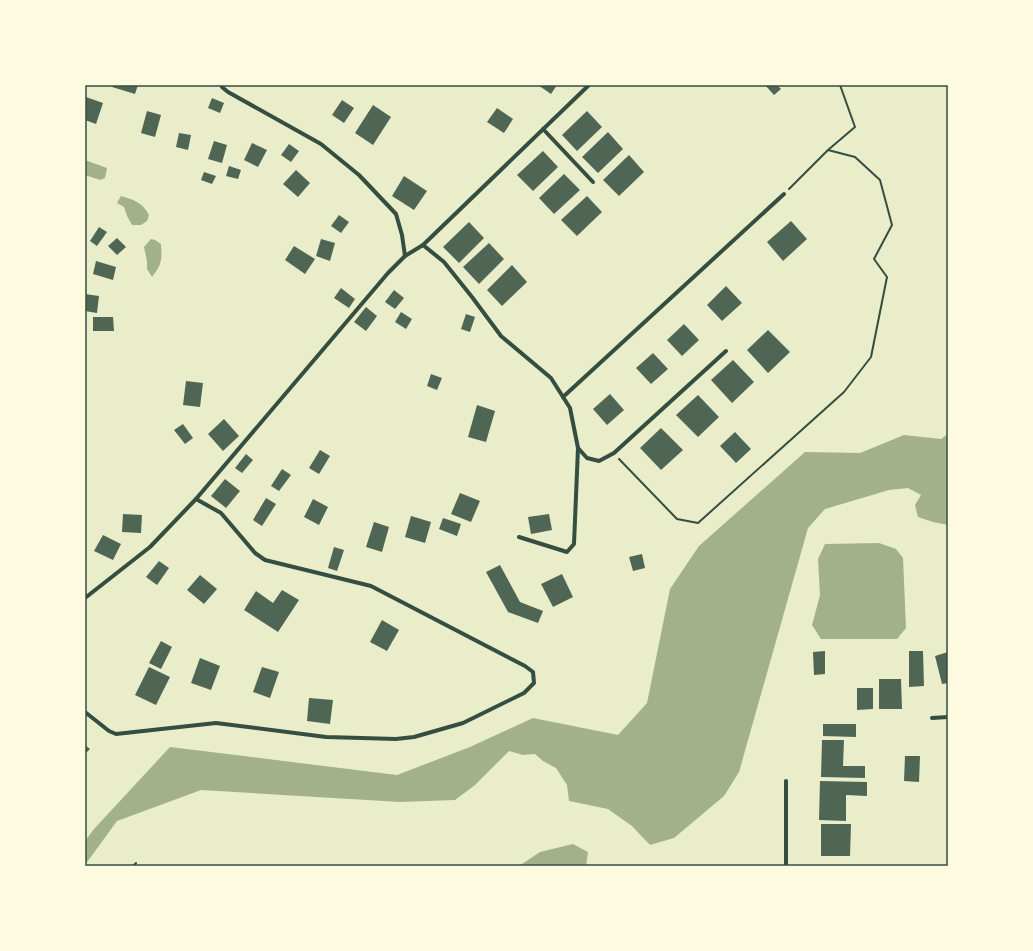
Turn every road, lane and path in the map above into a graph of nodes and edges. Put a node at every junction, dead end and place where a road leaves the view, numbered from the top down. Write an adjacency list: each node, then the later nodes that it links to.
1 (589, 85): 4 (street)
2 (840, 85): 5 (path)
3 (222, 88): 9 (street)
4 (543, 129): 6 (street); 8 (street)
5 (828, 150): 7 (path); 13 (path)
6 (593, 182)
7 (784, 194): 11 (street)
8 (423, 246): 9 (street); 11 (street)
9 (405, 256): 14 (street)
10 (726, 351): 13 (street)
11 (563, 397): 12 (street)
12 (578, 448): 13 (street); 15 (street)
13 (614, 453)
14 (196, 499): 16 (street); 17 (street)
15 (519, 537)
16 (85, 598)
17 (85, 712)
18 (948, 717): 19 (street)
19 (932, 718)
20 (786, 781): 23 (street)
21 (136, 863): 22 (path)
22 (133, 866)
23 (786, 866)

